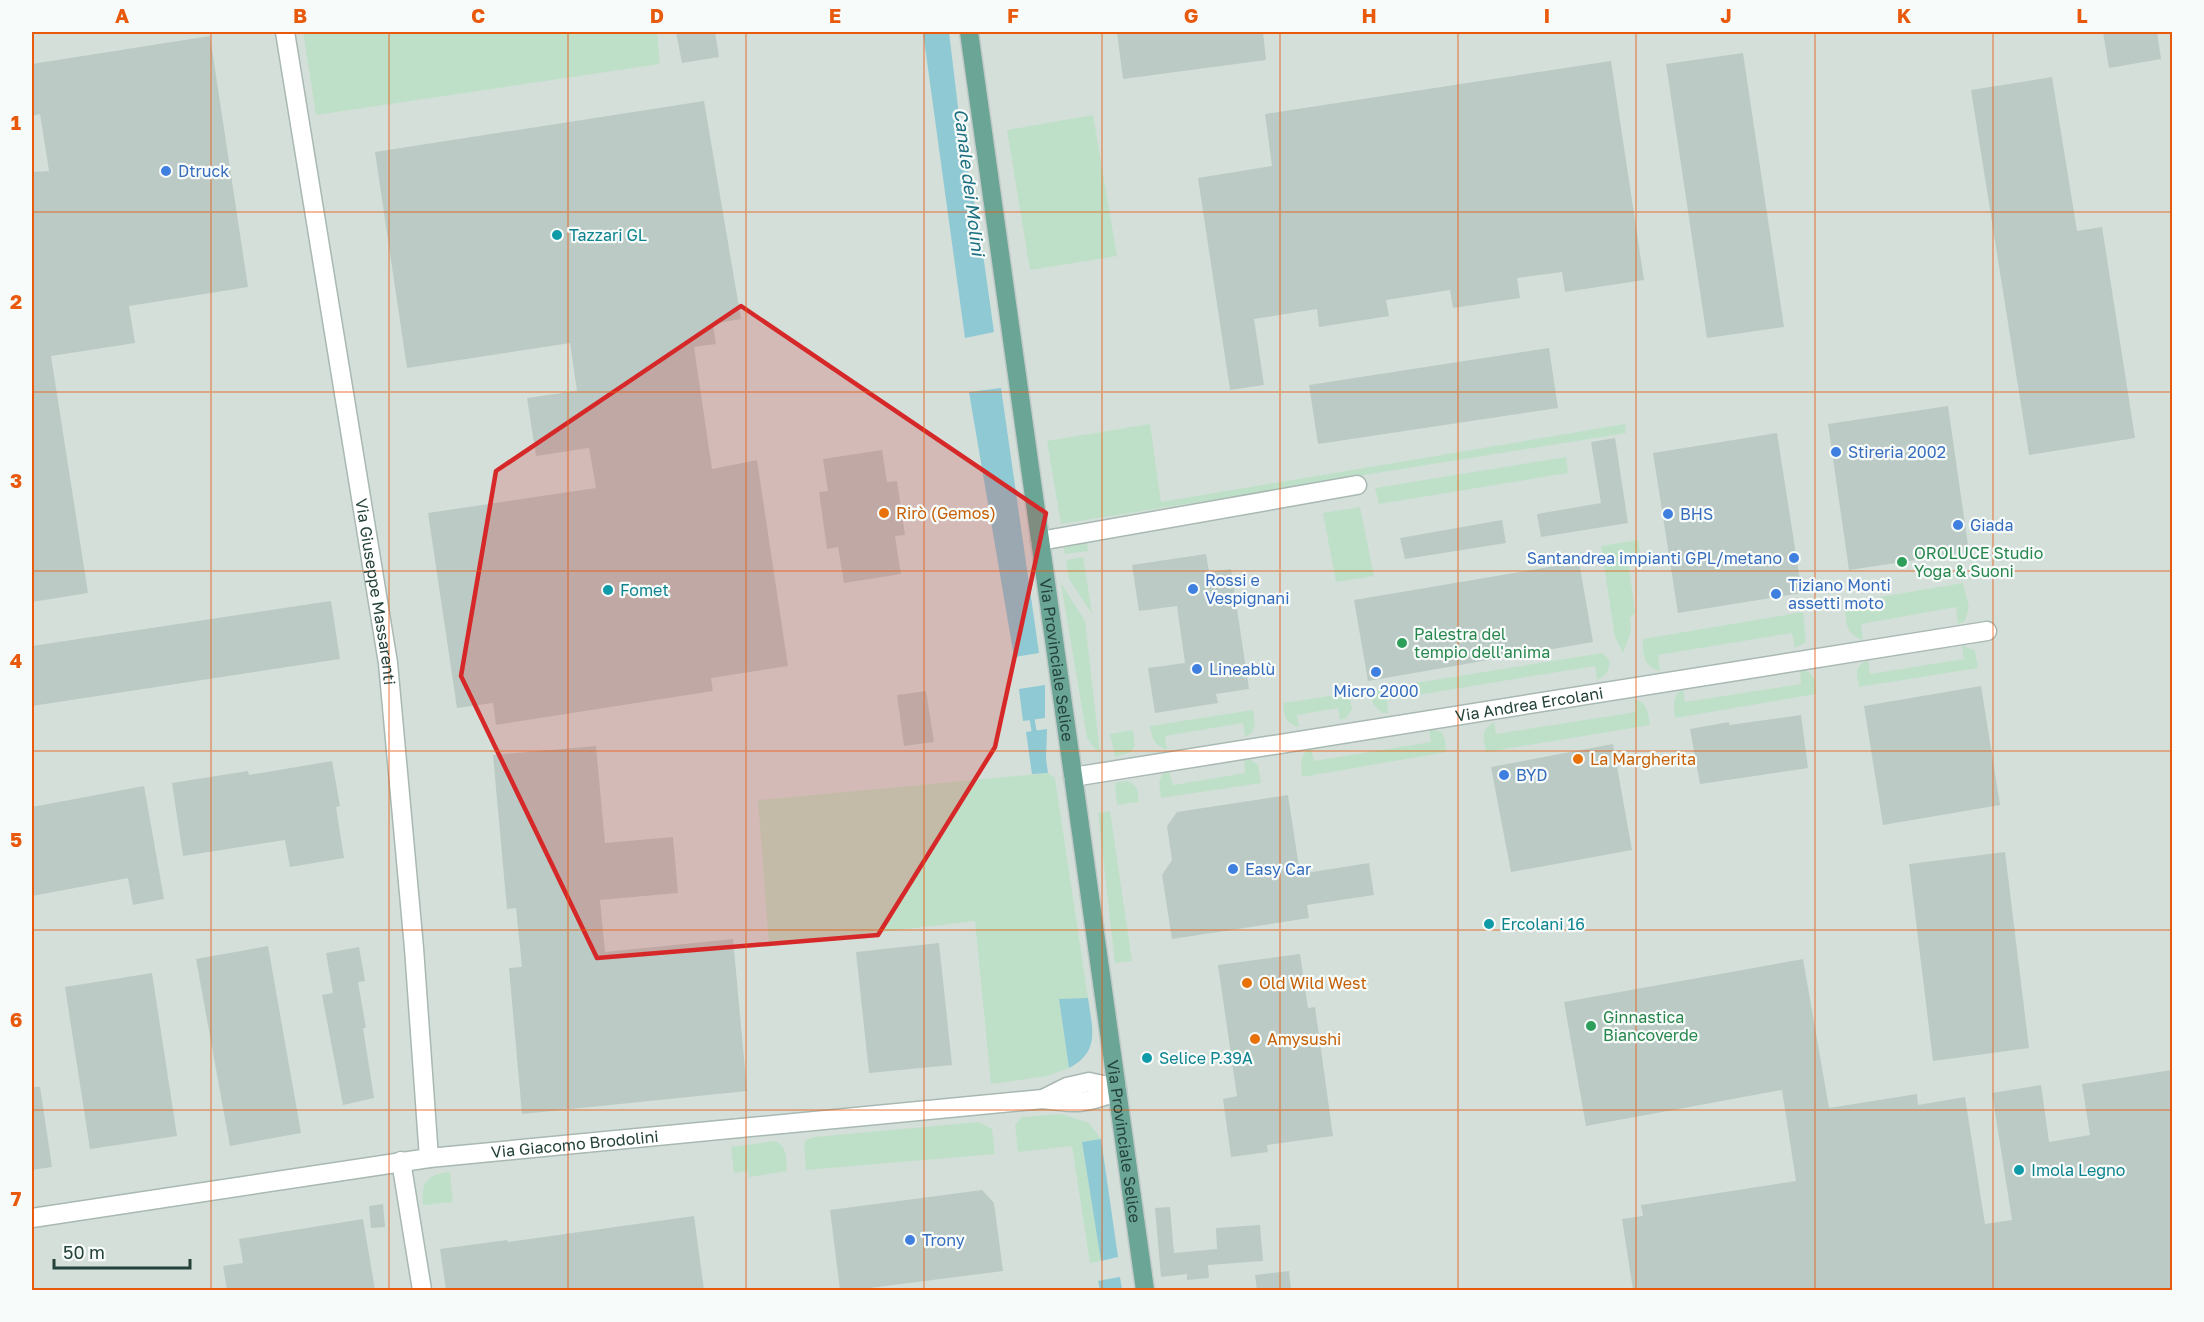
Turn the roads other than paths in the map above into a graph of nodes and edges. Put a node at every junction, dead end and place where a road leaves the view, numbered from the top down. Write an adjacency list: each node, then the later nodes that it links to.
1 (285, 32): 13 (street, Via Giuseppe Massarenti)
2 (969, 32): 4 (main road, Via Provinciale Selice)
3 (1357, 485): 4 (street)
4 (1041, 542): 6 (main road, Via Provinciale Selice)
5 (1986, 631): 6 (street, Via Andrea Ercolani)
6 (1073, 777): 7 (main road, Via Provinciale Selice)
7 (1112, 1057): 8 (street); 9 (main road, Via Provinciale Selice)
8 (1089, 1082): 9 (street); 10 (street)
9 (1117, 1090): 11 (street, Via Giacomo Brodolini); 12 (main road, Via Provinciale Selice)
10 (1043, 1099): 11 (street, Via Giacomo Brodolini); 13 (street, Via Giacomo Brodolini)
11 (1094, 1101): 12 (street)
12 (1121, 1117): 17 (main road, Via Provinciale Selice)
13 (429, 1158): 14 (street, Via Giacomo Brodolini)
14 (401, 1161): 15 (street, Via Giacomo Brodolini); 16 (street)
15 (32, 1218)
16 (422, 1290)
17 (1145, 1290)

